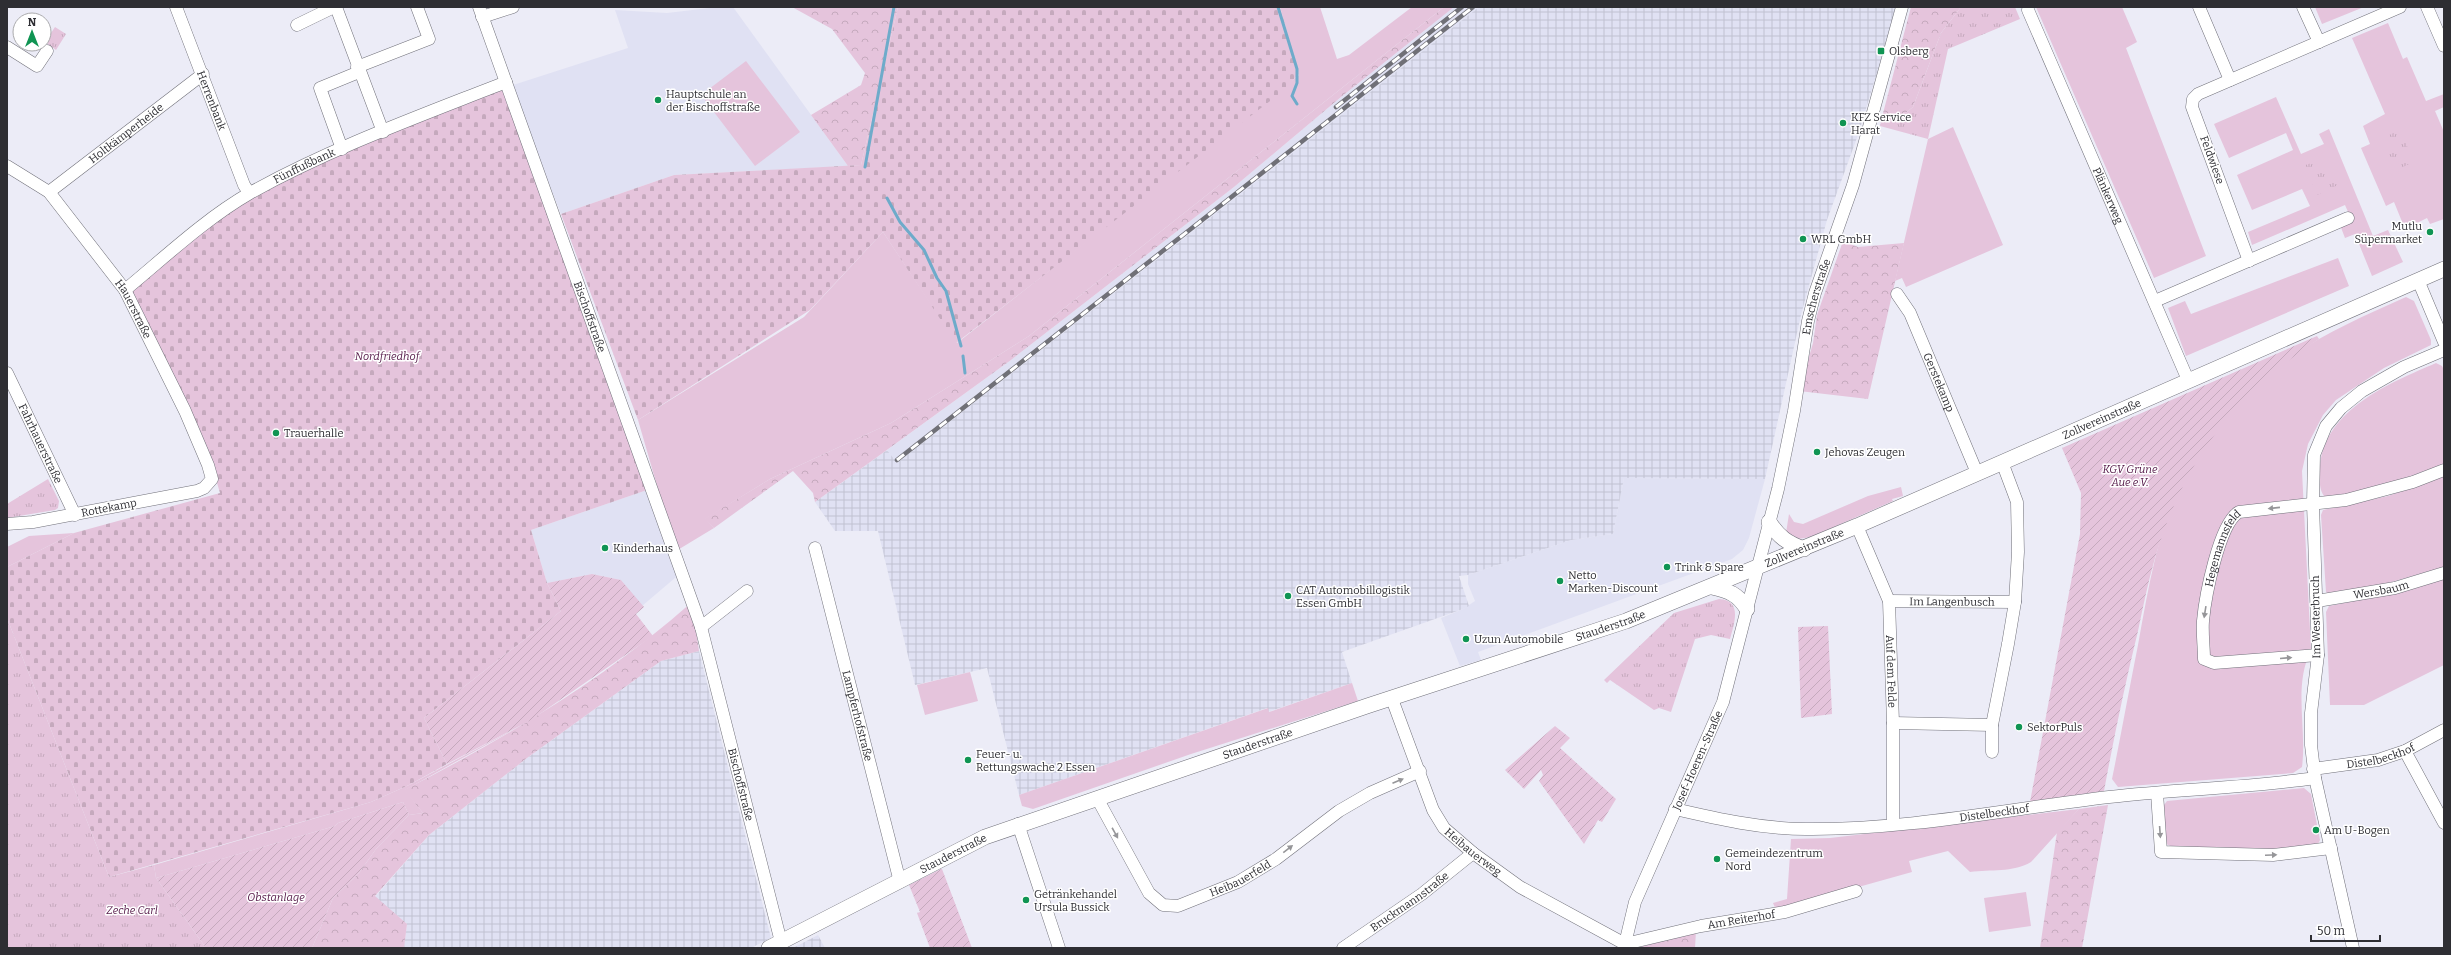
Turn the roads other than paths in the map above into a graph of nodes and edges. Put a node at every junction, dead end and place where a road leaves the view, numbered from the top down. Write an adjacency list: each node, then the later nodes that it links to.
1 (176, 7): 18 (street, Herrenbank)
2 (335, 7): 12 (street); 17 (street)
3 (417, 7): 17 (street)
4 (513, 7): 11 (street)
5 (1902, 7): 43 (street, Emscherstraße)
6 (2199, 7): 19 (street)
7 (2303, 7): 13 (street)
8 (2400, 7): 13 (street, Feldwiese)
9 (2427, 7): 14 (street)
10 (2028, 10): 32 (street, Plänkerweg)
11 (481, 12): 20 (street, Bischoffstraße)
12 (296, 25)
13 (2318, 42): 19 (street, Feldwiese)
14 (2444, 46)
15 (15, 52): 16 (street)
16 (46, 52)
17 (358, 69): 21 (street); 22 (street)
18 (202, 74): 24 (street, Holtkämperheide); 25 (street, Herrenbank)
19 (2230, 80): 27 (street, Feldwiese)
20 (506, 82): 21 (street, Fünffußbank); 56 (street, Bischoffstraße)
21 (383, 132): 22 (street, Fünffußbank)
22 (342, 149): 25 (street, Fünffußbank)
23 (7, 166): 24 (street, Hauerstraße)
24 (49, 192): 30 (street, Hauerstraße)
25 (249, 194): 30 (street, Fünffußbank)
26 (2348, 218): 27 (street)
27 (2249, 261): 32 (street)
28 (2444, 268): 29 (main road, Zollvereinstraße)
29 (2418, 280): 33 (street); 36 (main road, Zollvereinstraße)
30 (125, 290): 40 (street, Hauerstraße)
31 (1897, 294): 39 (street, Gerstekamp)
32 (2155, 301): 36 (street, Plänkerweg)
33 (2444, 342)
34 (2444, 350): 41 (street, Im Westerbruch)
35 (7, 372): 42 (street, Fahrhauerstraße)
36 (2188, 380): 37 (main road, Zollvereinstraße)
37 (2002, 462): 39 (main road, Zollvereinstraße); 54 (street)
38 (2444, 470): 41 (street, Hegemannsfeld)
39 (1977, 473): 45 (main road, Zollvereinstraße)
40 (209, 484): 42 (street, Rottekamp)
41 (2313, 504): 52 (street, Im Westerbruch); 57 (street, Hegemannsfeld, one-way to 57)
42 (75, 515): 44 (street, Rottekamp)
43 (1769, 522): 47 (main road); 48 (street, Emscherstraße)
44 (7, 524)
45 (1857, 526): 47 (main road, Zollvereinstraße); 53 (street, Auf dem Felde)
46 (816, 548): 74 (street, Lampferhofstraße)
47 (1804, 549): 48 (main road, Zollvereinstraße)
48 (1758, 568): 50 (main road, Stauderstraße); 55 (street, Josef-Hoeren-Straße)
49 (2444, 573): 52 (street, Wersbaum)
50 (1712, 587): 55 (main road); 58 (main road, Stauderstraße)
51 (747, 591): 56 (street)
52 (2317, 600): 57 (street, Im Westerbruch)
53 (1889, 601): 54 (street, Im Langenbusch); 59 (street, Auf dem Felde)
54 (2015, 602): 60 (street)
55 (1748, 609): 68 (street, Josef-Hoeren-Straße)
56 (701, 627): 76 (street, Bischoffstraße)
57 (2318, 655): 65 (street, Im Westerbruch)
58 (1392, 699): 64 (street, Heibauerweg); 67 (main road, Stauderstraße)
59 (1893, 723): 60 (street); 71 (street, Auf dem Felde)
60 (1992, 724): 63 (street)
61 (2444, 730): 62 (street, Distelbeckhof)
62 (2405, 751): 65 (street, Distelbeckhof); 69 (street)
63 (1992, 752)
64 (1420, 771): 67 (street, Heibauerfeld, one-way to 64); 73 (street, Heibauerweg)
65 (2314, 773): 66 (street, Distelbeckhof); 72 (street, Im Westerbruch)
66 (2157, 793): 71 (street, Distelbeckhof); 72 (street, one-way to 72)
67 (1097, 798): 70 (main road, Stauderstraße)
68 (1675, 809): 71 (street, Distelbeckhof); 77 (street, Josef-Hoeren-Straße)
69 (2444, 823)
70 (1018, 824): 74 (main road, Stauderstraße); 78 (street)
71 (1893, 824)
72 (2331, 848): 80 (street, Im Westerbruch)
73 (1473, 853): 77 (street, Heibauerweg); 79 (street, Bruckmannstraße)
74 (900, 882): 76 (main road, Stauderstraße)
75 (1856, 891): 77 (street, Am Reiterhof)
76 (775, 945)
77 (1625, 946)
78 (1059, 948)
79 (1343, 948)
80 (2353, 948)

